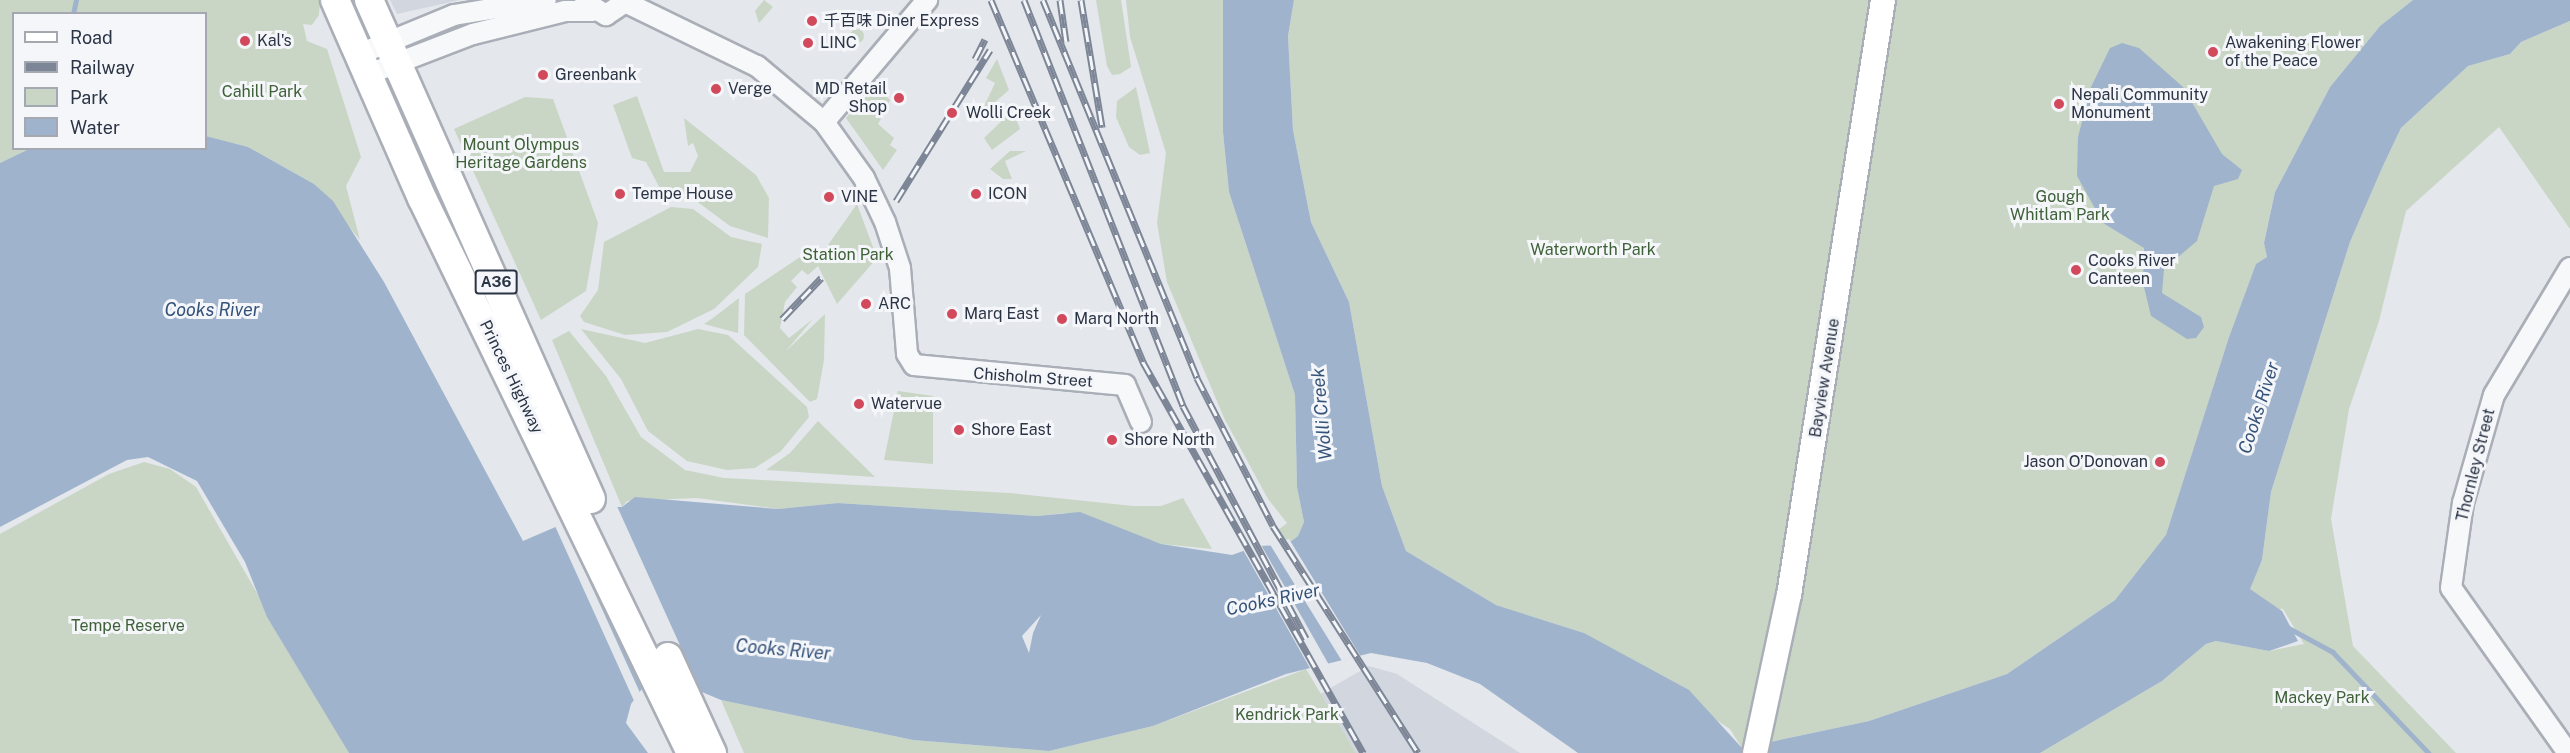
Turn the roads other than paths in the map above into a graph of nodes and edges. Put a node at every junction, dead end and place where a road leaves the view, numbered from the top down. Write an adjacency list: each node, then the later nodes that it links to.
1 (335, 0): 9 (highway, Princes Highway / A36)
2 (369, 0): 8 (highway, Princes Highway / A36)
3 (546, 0): 8 (street)
4 (927, 0): 10 (street)
5 (1882, 0): 15 (main road, Bayview Avenue)
6 (628, 1): 7 (street); 10 (street)
7 (588, 6): 8 (street)
8 (393, 53): 9 (street); 13 (highway, Princes Highway / A36)
9 (362, 65): 13 (highway, Princes Highway / A36)
10 (824, 122): 12 (street, Chisholm Street)
11 (2570, 268): 18 (street, Thornley Street)
12 (1141, 422)
13 (584, 505): 14 (highway, Princes Highway / A36)
14 (682, 710): 16 (highway, Princes Highway / A36); 17 (highway, Princes Highway / A36)
15 (1757, 746)
16 (691, 753)
17 (712, 753)
18 (2568, 753)

